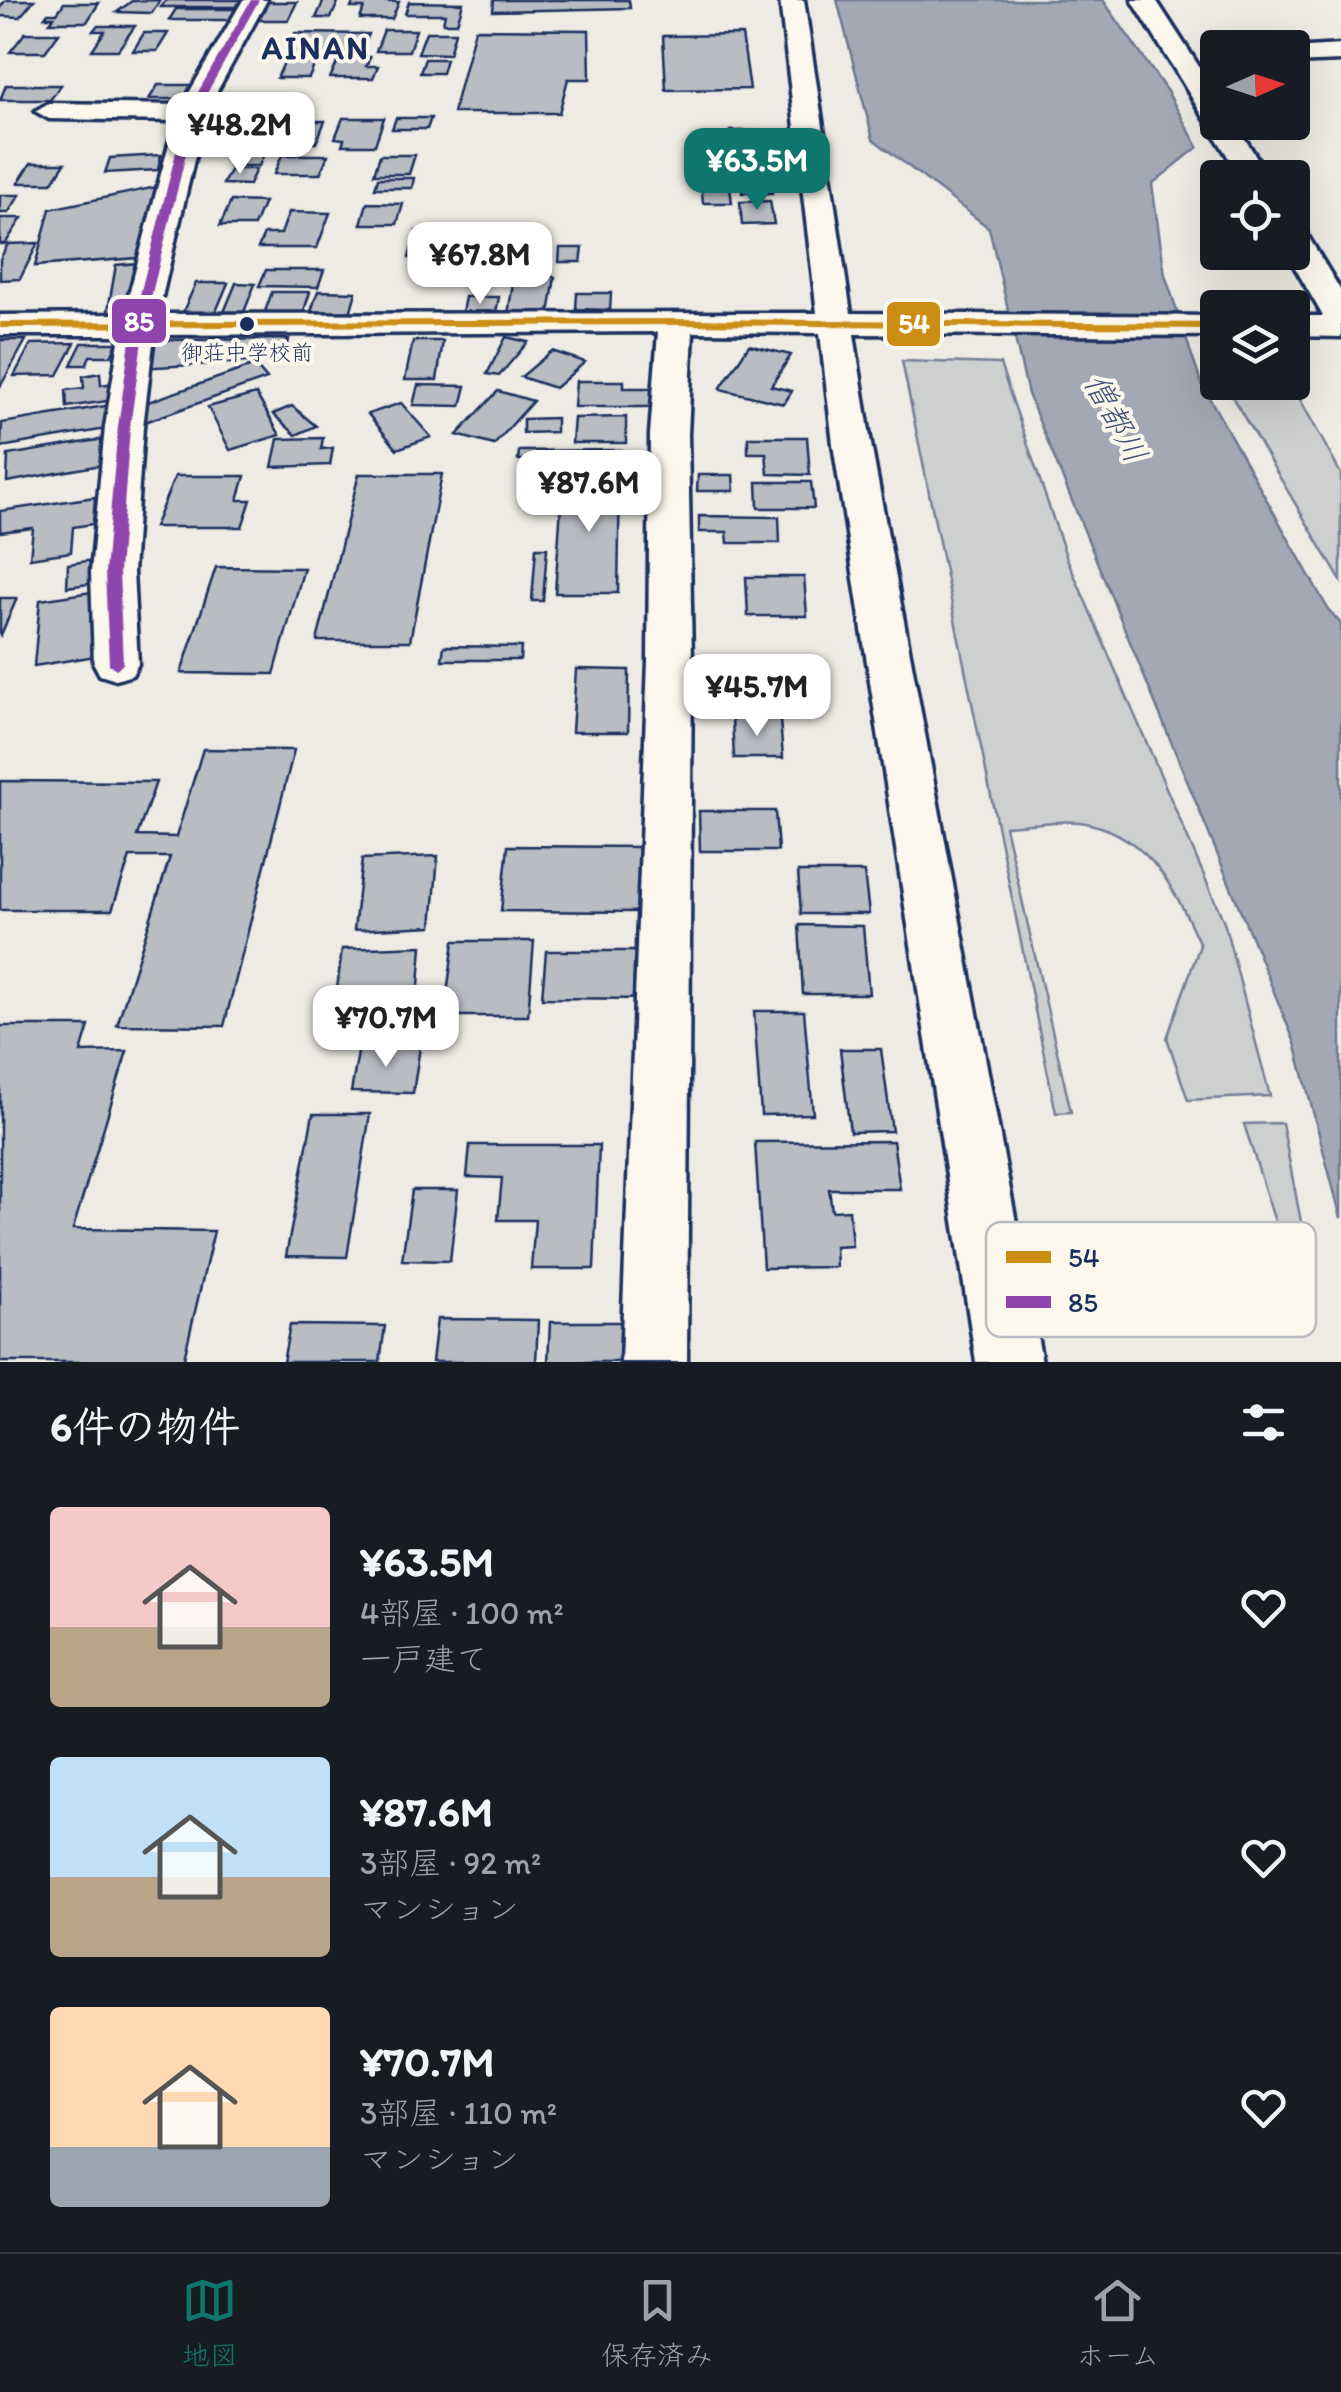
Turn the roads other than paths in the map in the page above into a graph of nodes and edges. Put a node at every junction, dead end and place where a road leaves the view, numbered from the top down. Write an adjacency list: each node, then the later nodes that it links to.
1 (254, 0): 10 (street)
2 (792, 0): 13 (street)
3 (1144, 0): 6 (street)
4 (1341, 54): 5 (street)
5 (1310, 55)
6 (1182, 58): 7 (street); 8 (street)
7 (1200, 58)
8 (1200, 88)
9 (49, 112): 10 (street)
10 (191, 112): 16 (street)
11 (1304, 270): 15 (street)
12 (676, 322): 13 (street); 16 (street); 21 (street)
13 (847, 322): 17 (street); 19 (street)
14 (0, 325): 16 (street)
15 (1324, 325)
16 (138, 326): 18 (street)
17 (1200, 326)
18 (116, 664)
19 (986, 1228)
20 (1005, 1337): 22 (street)
21 (654, 1362)
22 (1009, 1362)

